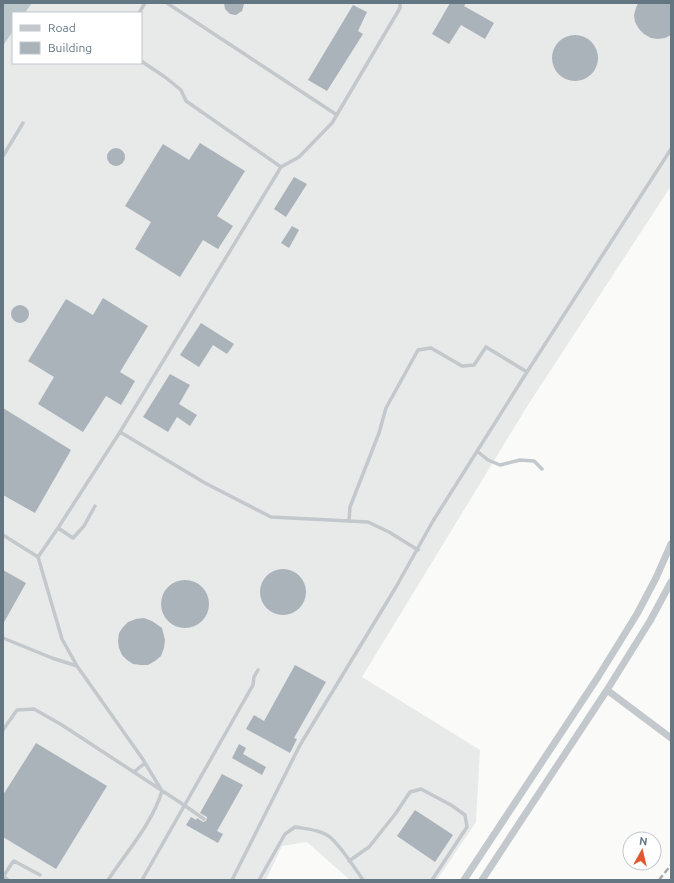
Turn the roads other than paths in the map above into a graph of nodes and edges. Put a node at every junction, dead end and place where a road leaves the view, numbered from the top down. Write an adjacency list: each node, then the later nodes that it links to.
1 (145, 3): 4 (lane)
2 (167, 3): 6 (lane)
3 (400, 3): 6 (lane)
4 (140, 12)
5 (142, 62): 10 (lane)
6 (337, 114): 10 (lane)
7 (23, 123): 9 (lane)
8 (671, 149): 11 (lane)
9 (3, 156)
10 (281, 167): 12 (lane)
11 (527, 372): 13 (lane); 16 (lane)
12 (120, 432): 16 (lane); 17 (lane)
13 (477, 451): 14 (lane); 20 (lane)
14 (542, 469)
15 (95, 506): 17 (lane)
16 (349, 521): 20 (lane)
17 (58, 528): 21 (lane)
18 (3, 535): 21 (lane)
19 (671, 544): 44 (street)
20 (418, 550): 40 (lane)
21 (38, 557): 24 (lane)
22 (671, 582): 26 (street)
23 (3, 638): 24 (lane)
24 (77, 666): 29 (lane)
25 (258, 670): 32 (lane)
26 (607, 690): 28 (street); 45 (street)
27 (3, 730): 30 (lane)
28 (671, 738)
29 (145, 763): 30 (lane); 31 (lane)
30 (134, 772): 31 (lane)
31 (162, 791): 32 (lane); 38 (lane)
32 (184, 805): 33 (lane); 39 (lane)
33 (204, 819)
34 (350, 861): 41 (lane); 42 (lane); 43 (lane)
35 (40, 874): 36 (lane)
36 (3, 877): 37 (lane)
37 (8, 880)
38 (108, 880)
39 (142, 880)
40 (232, 880)
41 (259, 880)
42 (362, 880)
43 (432, 880)
44 (464, 880)
45 (482, 880)

